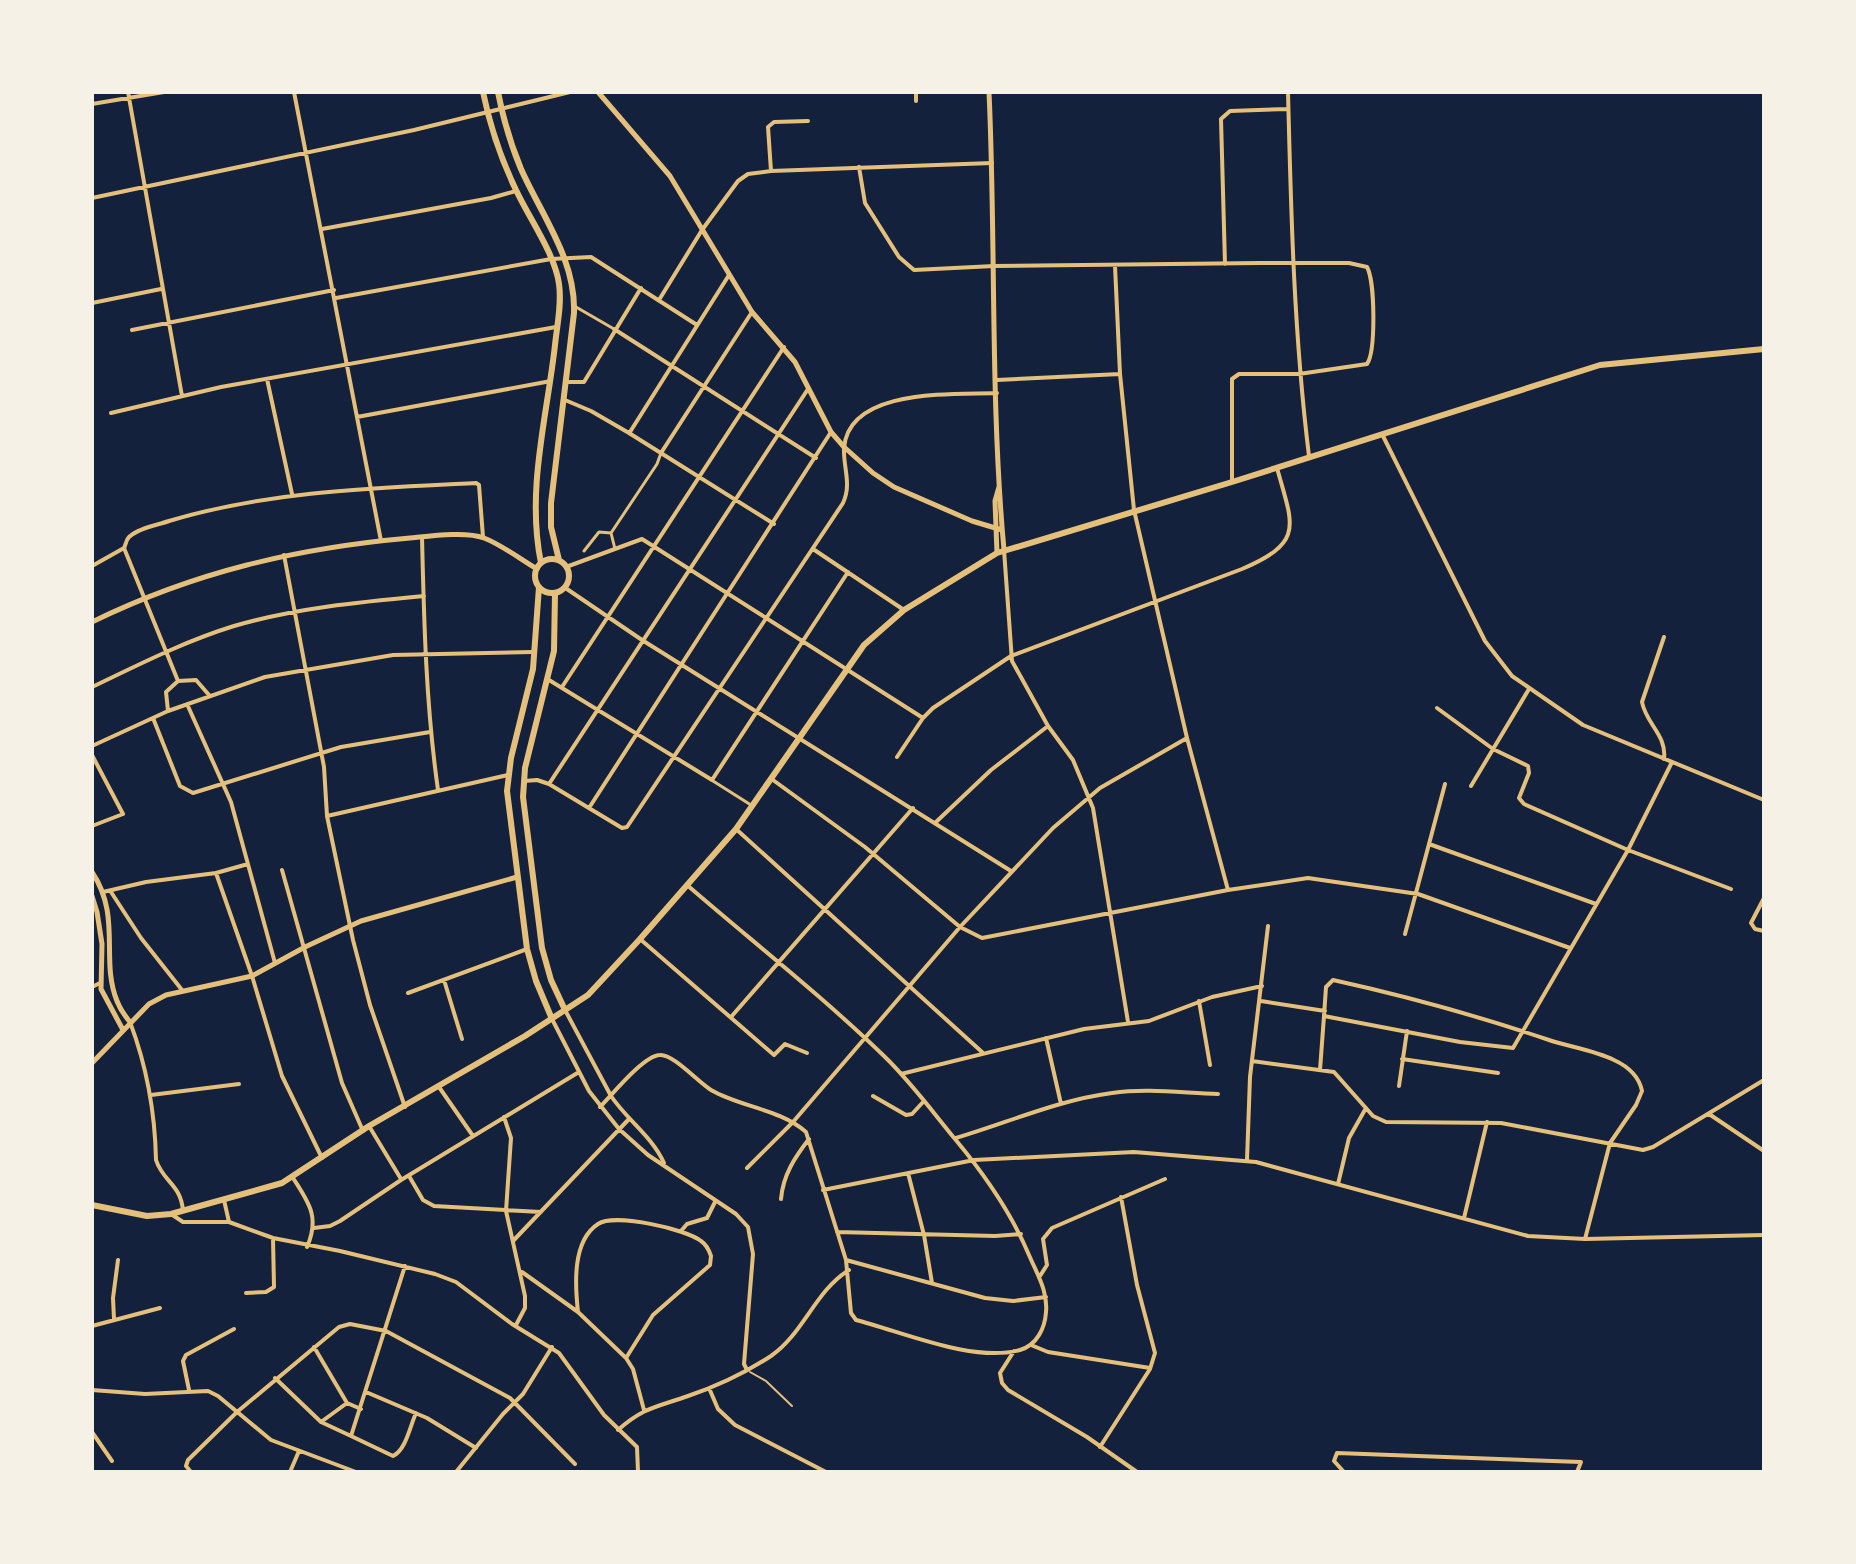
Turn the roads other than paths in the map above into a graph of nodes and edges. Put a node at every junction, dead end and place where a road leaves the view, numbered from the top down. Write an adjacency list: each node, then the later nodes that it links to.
1 (164, 92): 10 (street)
2 (294, 92): 17 (street)
3 (483, 92): 15 (main road)
4 (498, 92): 14 (main road)
5 (570, 92): 14 (street)
6 (598, 92): 25 (street)
7 (916, 92): 11 (street)
8 (989, 92): 18 (street)
9 (1288, 92): 13 (street)
10 (128, 95): 12 (street); 21 (street)
11 (916, 101)
12 (92, 104)
13 (1288, 109): 28 (street); 29 (street)
14 (502, 110): 15 (street); 26 (main road)
15 (488, 113): 17 (street); 22 (main road)
16 (808, 121): 20 (street)
17 (308, 153): 21 (street); 24 (street)
18 (992, 163): 19 (street); 30 (street)
19 (859, 167): 20 (street); 30 (street)
20 (771, 171): 25 (street)
21 (145, 188): 23 (street); 34 (street)
22 (516, 191): 24 (street); 27 (main road)
23 (92, 198)
24 (322, 229): 35 (street)
25 (702, 230): 32 (street); 37 (street)
26 (565, 258): 27 (street); 33 (street); 39 (main road)
27 (551, 259): 36 (street); 43 (main road)
28 (1292, 263): 29 (street); 51 (street); 51 (street)
29 (1225, 264): 31 (street)
30 (994, 266): 31 (street); 53 (street)
31 (1115, 266): 50 (street)
32 (729, 275): 40 (street); 42 (street)
33 (641, 288): 37 (street); 44 (street)
34 (161, 289): 38 (street); 41 (street)
35 (334, 290): 36 (street); 41 (street)
36 (336, 298): 49 (street)
37 (659, 300): 42 (street)
38 (92, 303)
39 (575, 306): 44 (street); 55 (main road)
40 (752, 312): 46 (street); 56 (street)
41 (168, 325): 45 (street); 59 (street)
42 (697, 325): 48 (street)
43 (556, 327): 49 (street); 54 (main road)
44 (614, 329): 48 (street); 55 (street)
45 (132, 330)
46 (784, 347): 57 (street); 61 (street)
47 (1764, 349): 65 (main road)
48 (671, 365): 56 (street); 66 (street)
49 (348, 366): 52 (street); 63 (street)
50 (1120, 374): 53 (street); 78 (street)
51 (1299, 374): 70 (street); 74 (street)
52 (267, 379): 59 (street); 76 (street)
53 (997, 380): 58 (street)
54 (551, 381): 63 (street); 94 (main road)
55 (567, 382): 60 (main road)
56 (704, 385): 61 (street); 69 (street)
57 (808, 389): 64 (street); 67 (street)
58 (997, 393): 68 (street); 80 (street)
59 (182, 396): 62 (street)
60 (565, 400): 66 (street); 92 (main road)
61 (742, 409): 67 (street); 73 (street)
62 (111, 413)
63 (357, 417): 75 (street)
64 (831, 432): 68 (street); 71 (street)
65 (1381, 432): 70 (main road); 125 (street)
66 (629, 433): 69 (street)
67 (778, 433): 71 (street); 77 (street)
68 (844, 447): 80 (street); 87 (street)
69 (661, 453): 73 (street); 81 (street)
70 (1309, 456): 72 (main road)
71 (816, 458): 79 (street)
72 (1276, 468): 74 (main road); 104 (street)
73 (699, 477): 77 (street); 85 (street)
74 (1232, 482): 78 (main road)
75 (370, 489): 76 (street); 83 (street); 84 (street)
76 (292, 494): 86 (street)
77 (735, 500): 79 (street); 96 (street)
78 (1134, 510): 90 (main road); 104 (street)
79 (774, 524): 101 (street)
80 (998, 529): 90 (street)
81 (611, 533): 88 (street); 89 (street)
82 (422, 537): 83 (street); 84 (street); 102 (street)
83 (483, 537): 94 (street)
84 (381, 541): 91 (street)
85 (654, 547): 88 (street); 96 (street); 107 (street)
86 (124, 548): 93 (street); 103 (street)
87 (813, 548): 97 (street); 108 (street)
88 (615, 549): 95 (street)
89 (584, 551)
90 (1000, 551): 105 (main road); 116 (street)
91 (284, 555): 103 (street); 106 (street)
92 (559, 560): 94 (main road); 95 (main road)
93 (92, 566)
94 (539, 566): 98 (main road)
95 (566, 567): 99 (main road)
96 (690, 570): 101 (street); 111 (street)
97 (848, 572): 105 (street); 112 (street)
98 (539, 587): 100 (main road); 114 (main road)
99 (564, 587): 100 (main road); 107 (street)
100 (555, 593): 120 (main road)
101 (728, 593): 108 (street); 117 (street)
102 (424, 596): 106 (street); 115 (street)
103 (143, 597): 109 (street); 113 (street)
104 (1155, 602): 116 (street); 137 (street)
105 (904, 610): 119 (main road)
106 (294, 611): 113 (street); 118 (street)
107 (607, 618): 111 (street); 123 (street)
108 (765, 618): 112 (street); 124 (street)
109 (92, 622)
110 (1664, 637): 145 (street)
111 (642, 640): 117 (street); 128 (street)
112 (803, 641): 119 (street); 131 (street)
113 (166, 652): 121 (street); 122 (street)
114 (535, 652): 115 (street); 147 (main road)
115 (425, 654): 118 (street); 135 (street)
116 (1011, 656): 133 (street); 134 (street)
117 (681, 665): 124 (street); 136 (street)
118 (304, 668): 126 (street); 141 (street)
119 (847, 668): 133 (street); 138 (main road)
120 (549, 680): 123 (street); 150 (main road)
121 (178, 681): 126 (street); 130 (street)
122 (92, 687)
123 (562, 687): 128 (street)
124 (719, 688): 131 (street); 143 (street)
125 (1529, 689): 140 (street); 145 (street)
126 (209, 695): 127 (street)
127 (187, 704): 130 (street); 153 (street)
128 (598, 708): 136 (street); 151 (street)
129 (1437, 708): 140 (street)
130 (168, 711): 132 (street)
131 (756, 712): 138 (street); 148 (street)
132 (153, 718): 139 (street); 153 (street)
133 (923, 718): 144 (street)
134 (1048, 726): 156 (street); 162 (street)
135 (430, 732): 141 (street); 155 (street)
136 (637, 733): 143 (street); 159 (street)
137 (1187, 738): 156 (street); 176 (street)
138 (799, 739): 149 (main road); 160 (street)
139 (92, 746)
140 (1493, 749): 154 (street); 166 (street)
141 (321, 753): 153 (street); 161 (street)
142 (92, 755): 163 (street)
143 (674, 756): 148 (street); 159 (street)
144 (897, 757)
145 (1664, 759): 146 (street)
146 (1672, 762): 157 (street); 166 (street)
147 (508, 775): 155 (street); 173 (main road)
148 (712, 780): 158 (street)
149 (773, 780): 158 (main road); 167 (street)
150 (524, 781): 151 (street); 205 (main road)
151 (549, 784): 159 (street)
152 (1445, 784): 165 (street)
153 (224, 785): 168 (street)
154 (1471, 786)
155 (438, 790): 161 (street)
156 (1089, 796): 170 (street); 183 (street)
157 (1764, 800)
158 (754, 807): 164 (main road)
159 (589, 808)
160 (913, 808): 162 (street); 167 (street)
161 (327, 816): 184 (street)
162 (936, 822): 170 (street)
163 (92, 826)
164 (736, 829): 174 (main road); 182 (street)
165 (1429, 844): 178 (street); 181 (street)
166 (1628, 850): 175 (street); 181 (street)
167 (874, 854): 182 (street); 186 (street)
168 (248, 864): 172 (street); 193 (street)
169 (282, 870): 190 (street)
170 (1011, 871): 186 (street)
171 (92, 872): 177 (street)
172 (216, 873): 177 (street); 195 (street)
173 (517, 877): 184 (street); 192 (main road)
174 (687, 885): 189 (main road); 194 (street)
175 (1731, 889)
176 (1228, 890): 178 (street); 183 (street)
177 (107, 892): 201 (street); 209 (street)
178 (1418, 894): 188 (street); 191 (street)
179 (92, 896): 197 (street)
180 (1764, 898): 187 (street)
181 (1596, 904): 191 (street)
182 (825, 909): 194 (street); 198 (street)
183 (1110, 914): 186 (street); 210 (street)
184 (350, 926): 190 (street); 238 (street)
185 (1268, 926): 199 (street)
186 (960, 927): 198 (street)
187 (1764, 931)
188 (1405, 934)
189 (640, 939): 205 (main road); 207 (street)
190 (305, 947): 193 (street); 246 (street)
191 (1570, 948): 211 (street)
192 (527, 949): 196 (street); 208 (main road)
193 (275, 963): 195 (street)
194 (778, 963): 207 (street); 214 (street)
195 (252, 976): 201 (street); 253 (street)
196 (444, 980): 202 (street); 216 (street)
197 (100, 983): 200 (street); 212 (street)
198 (911, 985): 214 (street); 218 (street)
199 (1262, 986): 203 (street); 204 (street)
200 (92, 987)
201 (182, 990): 209 (street)
202 (408, 993)
203 (1199, 1001): 210 (street); 223 (street)
204 (1261, 1001): 206 (street); 221 (street)
205 (565, 1010): 208 (main road); 234 (street)
206 (1324, 1013): 211 (street); 213 (street); 224 (street)
207 (731, 1017): 219 (street)
208 (552, 1019): 225 (street); 231 (main road)
209 (130, 1022): 212 (street); 217 (street)
210 (1128, 1022): 215 (street)
211 (1523, 1029): 213 (street); 251 (street)
212 (123, 1030): 217 (street); 222 (street)
213 (1407, 1031): 220 (street)
214 (864, 1038): 227 (street); 244 (street)
215 (1046, 1038): 218 (street); 237 (street)
216 (462, 1039)
217 (137, 1041): 233 (street)
218 (982, 1052): 227 (street)
219 (807, 1053)
220 (1402, 1059): 226 (street); 230 (street)
221 (1252, 1061): 224 (street); 255 (street)
222 (92, 1063)
223 (1210, 1065)
224 (1320, 1070): 240 (street)
225 (579, 1072): 239 (street); 242 (street)
226 (1498, 1073)
227 (901, 1074): 236 (street)
228 (1764, 1080): 241 (street)
229 (239, 1084): 233 (street)
230 (1399, 1086)
231 (439, 1087): 238 (main road); 248 (street)
232 (1218, 1094): 237 (street)
233 (151, 1095): 270 (street)
234 (611, 1096): 239 (street); 243 (street); 244 (street)
235 (873, 1096): 236 (street)
236 (924, 1101): 249 (street)
237 (1061, 1104): 249 (street)
238 (405, 1107): 246 (main road)
239 (600, 1107): 247 (street)
240 (1366, 1108): 245 (street); 263 (street)
241 (1709, 1114): 251 (street); 252 (street)
242 (504, 1117): 248 (street); 271 (street)
243 (629, 1119): 247 (street); 256 (street)
244 (793, 1122): 250 (street); 257 (street)
245 (1487, 1122): 251 (street); 274 (street)
246 (366, 1128): 253 (main road); 262 (street)
247 (619, 1129): 256 (street); 272 (street)
248 (473, 1136): 259 (street)
249 (955, 1138): 254 (street)
250 (809, 1139): 264 (street); 266 (street)
251 (1610, 1143): 283 (street)
252 (1764, 1151)
253 (322, 1158): 260 (main road)
254 (974, 1160): 255 (street); 258 (street); 279 (street)
255 (1247, 1160): 263 (street)
256 (665, 1165): 268 (street)
257 (747, 1168)
258 (908, 1173): 264 (street); 280 (street)
259 (409, 1176): 262 (street); 271 (street)
260 (293, 1178): 267 (main road); 276 (street)
261 (1165, 1179): 265 (street)
262 (401, 1180): 276 (street)
263 (1338, 1184): 274 (street)
264 (823, 1190): 278 (street)
265 (1121, 1197): 291 (street); 307 (street)
266 (781, 1199)
267 (224, 1200): 270 (main road); 275 (street)
268 (715, 1202): 277 (street); 308 (street)
269 (92, 1205): 273 (main road)
270 (183, 1211): 273 (main road)
271 (506, 1211): 272 (street); 284 (street)
272 (541, 1212): 284 (street)
273 (171, 1214): 275 (street)
274 (1464, 1218): 283 (street)
275 (229, 1222): 282 (street)
276 (314, 1228): 285 (street)
277 (681, 1231): 296 (street); 306 (street)
278 (837, 1232): 280 (street); 287 (street)
279 (1021, 1234): 280 (street); 291 (street)
280 (924, 1235): 292 (street)
281 (1764, 1235): 283 (street)
282 (273, 1238): 285 (street); 293 (street)
283 (1585, 1239)
284 (513, 1241): 290 (street)
285 (307, 1247): 288 (street)
286 (118, 1260): 297 (street)
287 (846, 1260): 289 (street); 292 (street)
288 (405, 1266): 299 (street); 301 (street)
289 (849, 1270): 305 (street); 308 (street)
290 (522, 1272): 296 (street); 299 (street)
291 (1039, 1276): 294 (street)
292 (932, 1283): 294 (street)
293 (246, 1293)
294 (1046, 1297): 302 (street)
295 (160, 1308): 297 (street)
296 (578, 1312): 306 (street)
297 (114, 1319): 298 (street)
298 (92, 1326)
299 (516, 1326): 304 (street)
300 (234, 1329): 312 (street)
301 (386, 1331): 303 (street); 313 (street); 314 (street)
302 (1031, 1345): 305 (street); 307 (street)
303 (314, 1347): 309 (street); 315 (street)
304 (552, 1347): 314 (street); 322 (street)
305 (1014, 1351): 325 (street)
306 (626, 1358): 318 (street)
307 (1150, 1369): 325 (street)
308 (747, 1370): 310 (street); 316 (lane)
309 (275, 1378): 319 (street); 321 (street)
310 (709, 1388): 318 (street); 335 (street)
311 (92, 1390): 312 (street)
312 (189, 1390): 319 (street)
313 (366, 1392): 317 (street); 320 (street)
314 (516, 1402): 326 (street); 329 (street)
315 (347, 1403): 317 (street); 321 (street)
316 (792, 1406)
317 (361, 1409): 324 (street)
318 (644, 1410): 322 (street)
319 (237, 1412): 327 (street); 330 (street)
320 (416, 1413): 324 (street); 326 (street)
321 (321, 1422): 324 (street)
322 (618, 1430): 334 (street)
323 (92, 1432): 328 (street)
324 (351, 1436)
325 (1100, 1447): 336 (street)
326 (476, 1448): 333 (street)
327 (299, 1451): 331 (street); 332 (street)
328 (112, 1461)
329 (575, 1464)
330 (190, 1470)
331 (290, 1472)
332 (356, 1472)
333 (456, 1472)
334 (638, 1472)
335 (826, 1472)
336 (1137, 1472)
337 (1344, 1472): 338 (street)
338 (1577, 1472)

